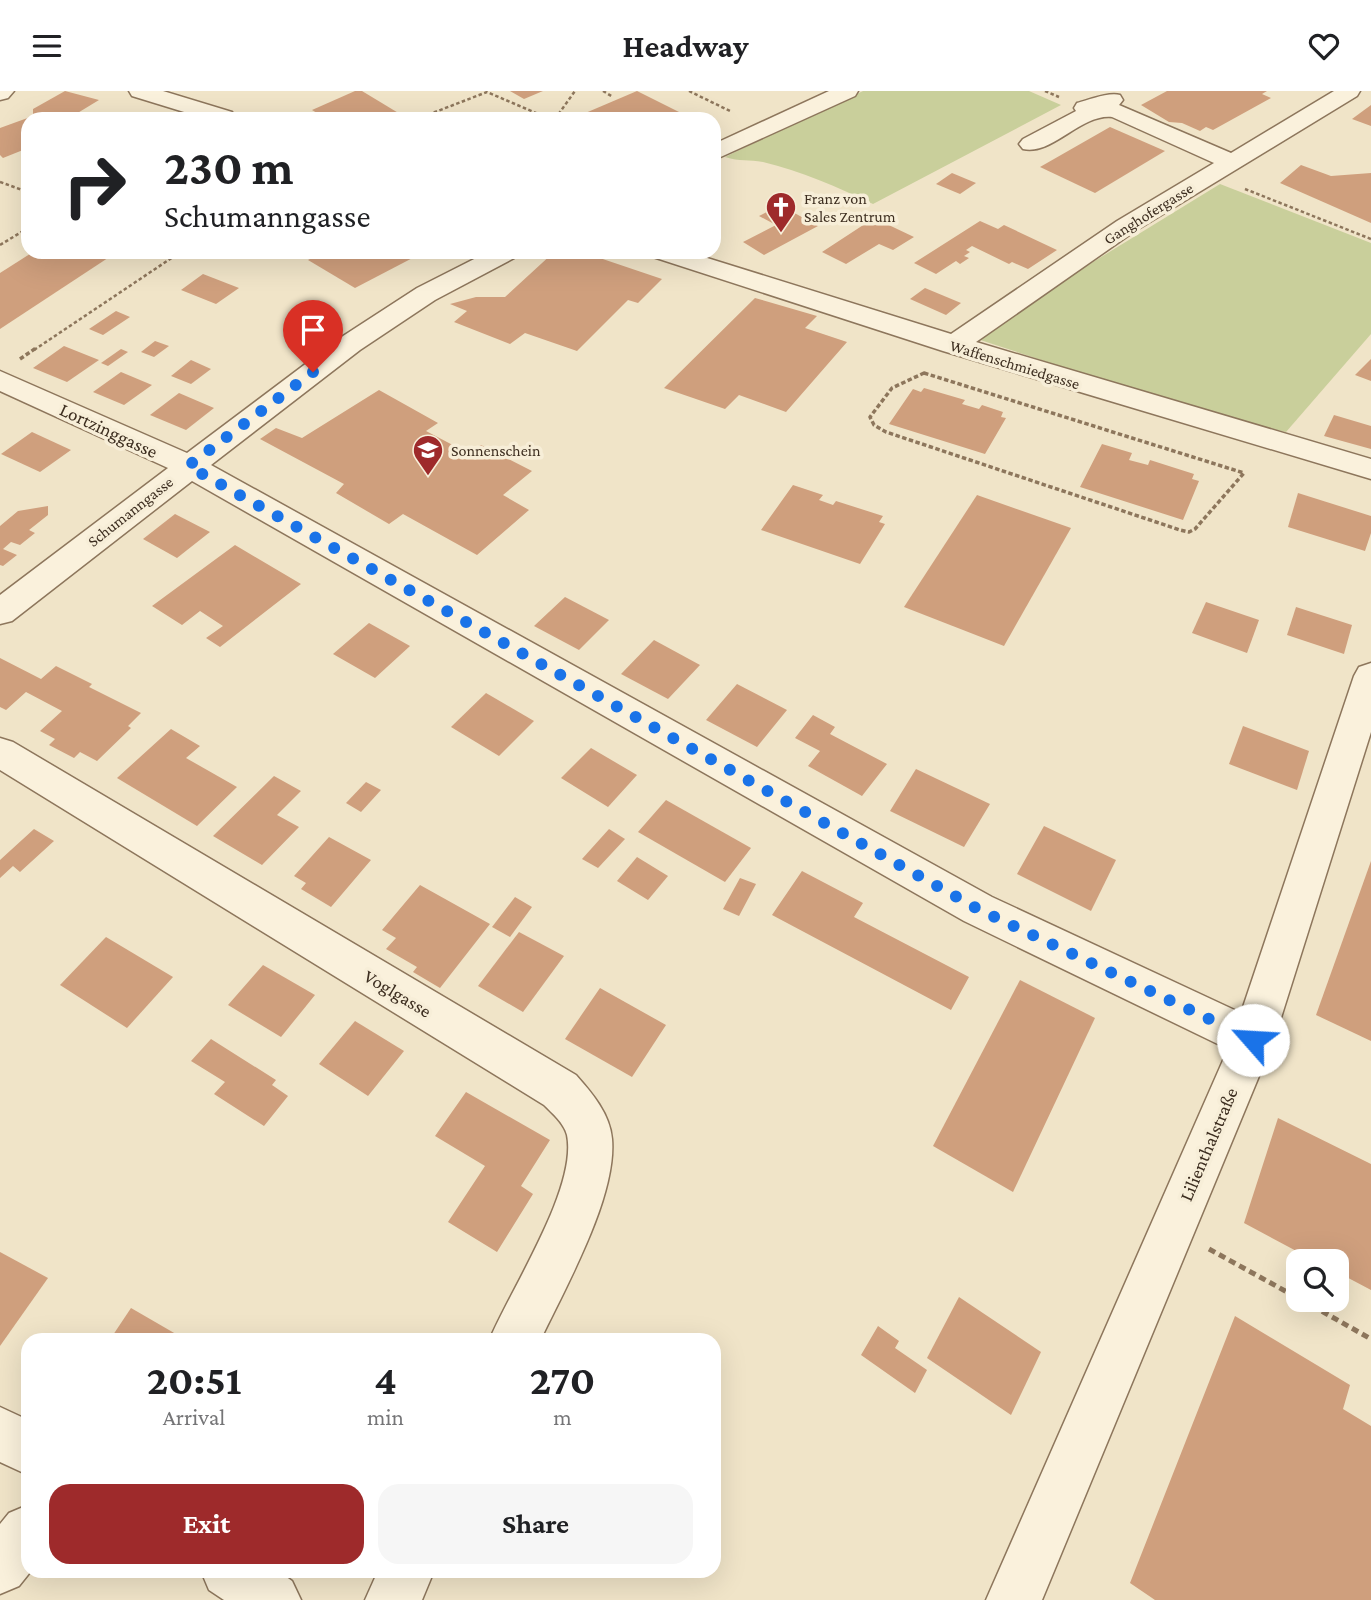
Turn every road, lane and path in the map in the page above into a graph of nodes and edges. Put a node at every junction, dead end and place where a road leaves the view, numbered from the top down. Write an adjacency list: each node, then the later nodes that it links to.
1 (140, 91): 10 (street)
2 (575, 91): 13 (path)
3 (603, 91): 8 (path)
4 (689, 91): 14 (path)
5 (847, 91): 14 (street)
6 (1128, 91): 9 (street)
7 (1349, 91): 17 (street, Ganghofergasse)
8 (613, 97)
9 (1090, 108): 15 (street); 17 (street)
10 (208, 112)
11 (435, 112): 12 (path)
12 (531, 112)
13 (560, 112)
14 (765, 129): 16 (street)
15 (1031, 144)
16 (721, 150)
17 (1232, 162): 18 (street, Ganghofergasse)
18 (1210, 175): 22 (path); 27 (street, Ganghofergasse)
19 (0, 182): 20 (path)
20 (21, 190)
21 (21, 232): 23 (path)
22 (1371, 239)
23 (0, 245)
24 (170, 259): 28 (path)
25 (494, 259): 30 (street, Schumanngasse)
26 (684, 259): 27 (street, Waffenschmiedgasse)
27 (953, 345): 31 (street, Waffenschmiedgasse)
28 (6, 373): 30 (street, Lortzinggasse)
29 (924, 373): 29 (path)
30 (188, 466): 32 (street, Schumanngasse); 35 (street, Lortzinggasse)
31 (1371, 469)
32 (0, 612)
33 (1371, 675): 35 (street, Lilienthalstraße)
34 (0, 752): 39 (street, Voglgasse)
35 (1253, 1040): 36 (street, Lilienthalstraße)
36 (1171, 1229): 37 (path); 49 (street, Lilienthalstraße)
37 (1286, 1291)
38 (1323, 1312): 40 (path)
39 (518, 1333)
40 (1371, 1339)
41 (0, 1433): 42 (street)
42 (21, 1445)
43 (21, 1541): 44 (street)
44 (0, 1567)
45 (239, 1578): 47 (street)
46 (404, 1578): 48 (street)
47 (273, 1600)
48 (393, 1600)
49 (1014, 1600)

